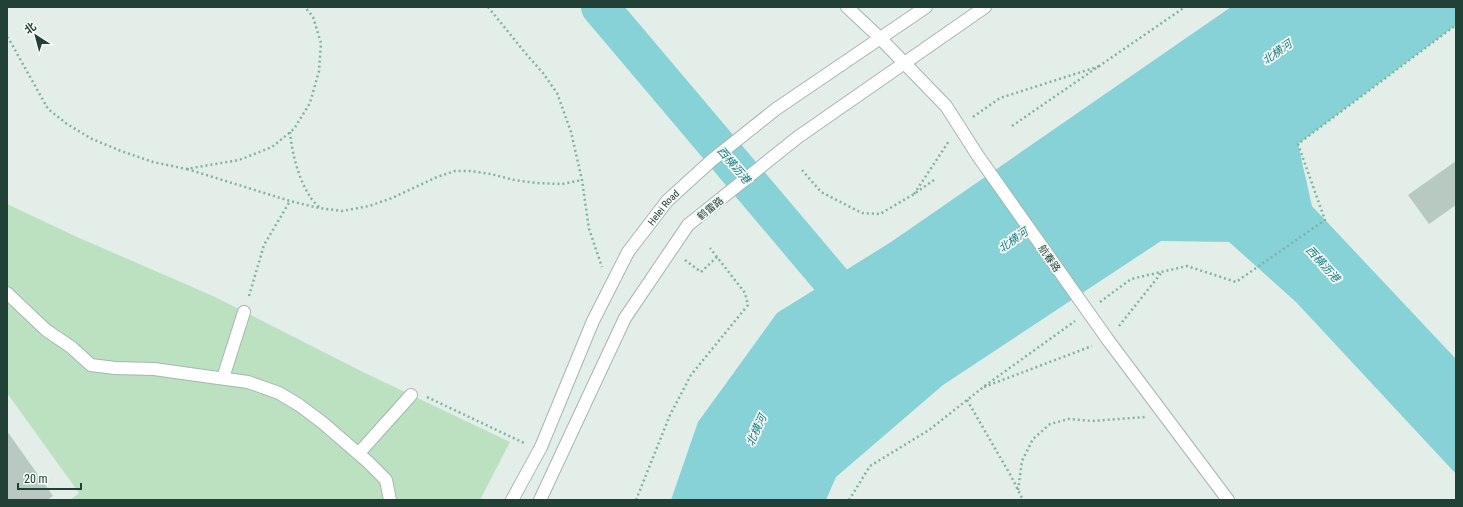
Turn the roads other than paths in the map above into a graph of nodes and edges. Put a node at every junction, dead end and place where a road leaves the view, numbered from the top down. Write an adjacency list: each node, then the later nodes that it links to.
1 (847, 7): 4 (street, 航春路)
2 (926, 7): 4 (street, Helei Road)
3 (985, 7): 5 (street, 鹤雷路)
4 (880, 38): 5 (street, 航春路); 12 (street, Helei Road)
5 (904, 62): 13 (street, 鹤雷路); 14 (street, 航春路, bridge)
6 (7, 293): 8 (street)
7 (244, 312): 8 (street)
8 (223, 378): 10 (street)
9 (412, 395): 10 (street)
10 (358, 453): 11 (street)
11 (390, 500)
12 (512, 500)
13 (540, 500)
14 (1228, 500)

